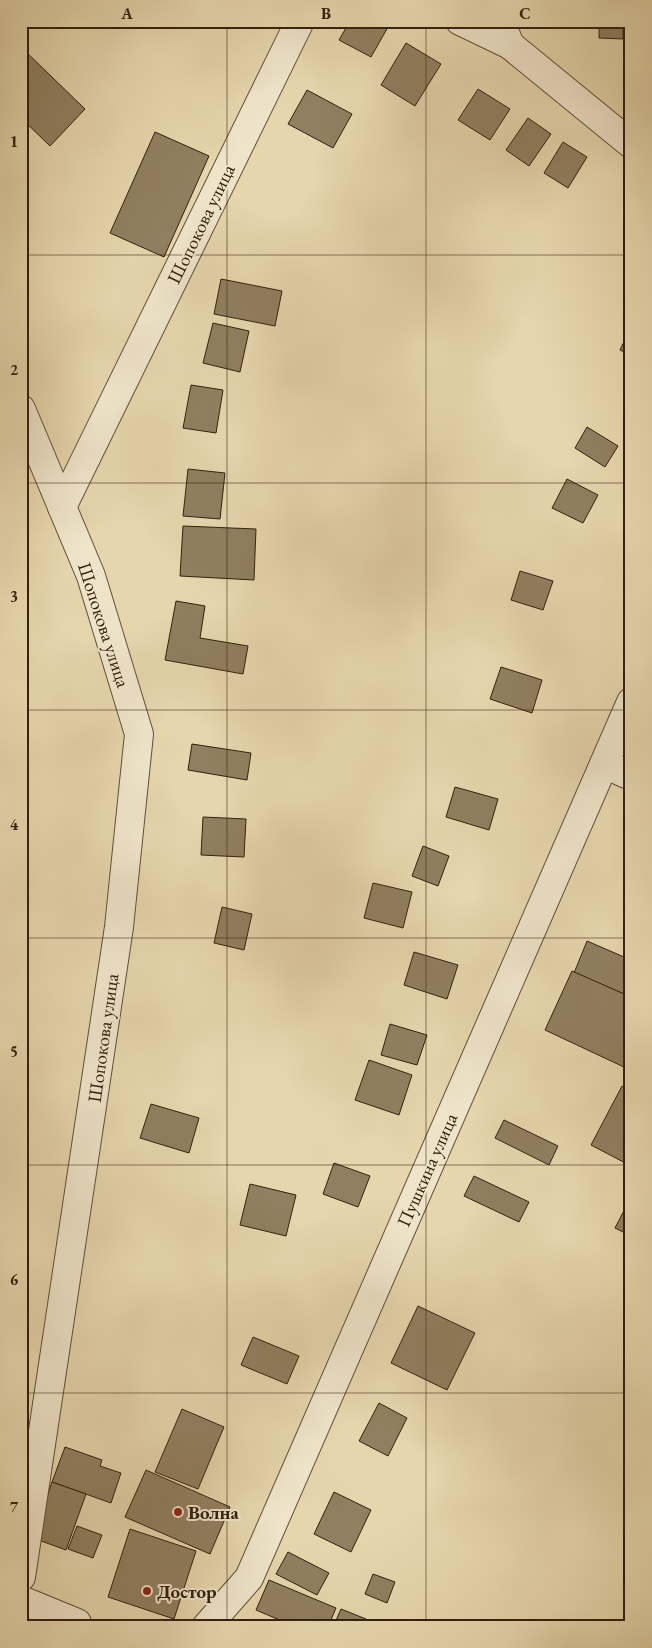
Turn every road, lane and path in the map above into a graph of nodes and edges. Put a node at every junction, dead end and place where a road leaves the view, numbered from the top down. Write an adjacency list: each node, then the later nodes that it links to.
1 (300, 21): 6 (street, Шопокова улица)
2 (460, 21): 3 (street)
3 (505, 33): 4 (street)
4 (631, 144)
5 (21, 409): 6 (street, Шопокова улица)
6 (62, 507): 10 (street, Шопокова улица)
7 (631, 702): 8 (street, Пушкина улица)
8 (604, 764): 9 (street); 13 (street, Пушкина улица)
9 (631, 776)
10 (21, 1577)
11 (21, 1600): 12 (street)
12 (78, 1627)
13 (206, 1627)

